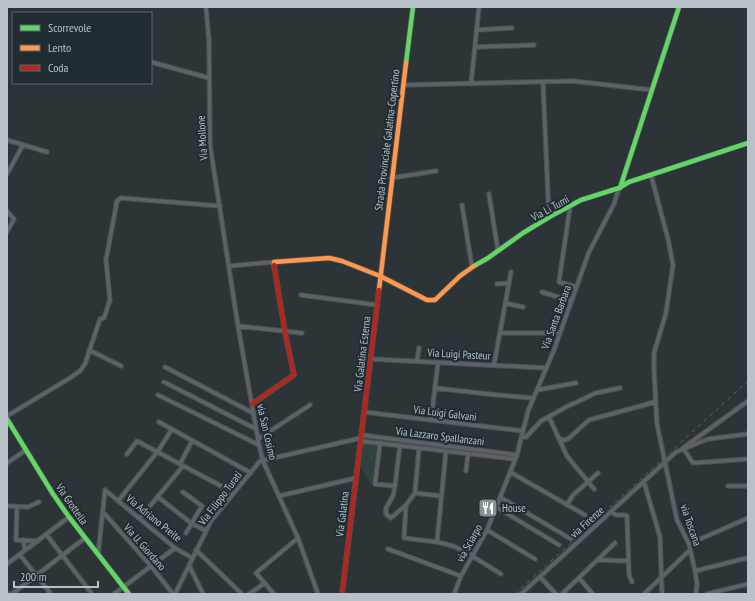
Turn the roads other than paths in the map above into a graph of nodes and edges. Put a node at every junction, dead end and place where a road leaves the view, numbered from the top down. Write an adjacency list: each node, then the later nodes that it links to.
1 (206, 7): 10 (street, Via Mollone)
2 (413, 7): 13 (street, Strada Provinciale Galatina-Copertino)
3 (480, 7): 6 (street)
4 (679, 7): 14 (street)
5 (512, 28): 6 (street)
6 (477, 30): 8 (street)
7 (534, 45): 8 (street)
8 (475, 48): 12 (street)
9 (152, 62): 10 (street)
10 (209, 78): 26 (street, Via Mollone)
11 (543, 83): 12 (street); 14 (street); 29 (street)
12 (471, 84): 13 (street)
13 (403, 85): 22 (street, Strada Provinciale Galatina-Copertino)
14 (652, 90): 23 (street)
15 (7, 140): 17 (street)
16 (748, 143): 21 (street, Via Li Tumi)
17 (23, 145): 18 (street); 20 (street)
18 (47, 152)
19 (436, 171): 22 (street)
20 (7, 174)
21 (651, 175): 23 (street, Via Li Tumi); 68 (street, via Toscana)
22 (391, 178): 36 (street, Strada Provinciale Galatina-Copertino)
23 (620, 188): 27 (street, Via Li Tumi); 39 (street, Via Santa Barbara)
24 (489, 194): 31 (street)
25 (462, 205): 34 (street)
26 (220, 206): 33 (street, Via Mollone); 52 (street)
27 (570, 207): 29 (street, Via Li Tumi); 39 (street)
28 (7, 211): 30 (street)
29 (549, 217): 31 (street, Via Li Tumi)
30 (7, 232)
31 (498, 251): 34 (street, Via Li Tumi)
32 (274, 262): 33 (street); 36 (street); 47 (street)
33 (229, 266): 46 (street, via San Cosimo)
34 (472, 267): 36 (street, Via Li Tumi)
35 (511, 272): 37 (street)
36 (380, 276): 44 (street, Via Galatina Esterna)
37 (509, 283): 38 (street); 43 (street)
38 (497, 284)
39 (576, 287): 42 (street, Via Santa Barbara)
40 (542, 292): 42 (street)
41 (301, 295): 44 (street)
42 (571, 301): 48 (street, Via Santa Barbara)
43 (505, 303): 45 (street); 50 (street)
44 (377, 305): 53 (street, Via Galatina Esterna)
45 (523, 307)
46 (238, 326): 47 (street); 69 (street, via San Cosimo)
47 (285, 332): 49 (street); 69 (street)
48 (560, 332): 50 (street); 59 (street, Via Santa Barbara)
49 (302, 333)
50 (500, 333): 56 (street)
51 (419, 348): 54 (street)
52 (89, 350): 57 (street); 74 (street)
53 (371, 359): 54 (street, Via Luigi Pasteur); 71 (street, Via Galatina Esterna)
54 (417, 361): 55 (street, Via Luigi Pasteur)
55 (438, 363): 56 (street, Via Luigi Pasteur); 62 (street)
56 (494, 365): 59 (street, Via Luigi Pasteur)
57 (121, 366)
58 (165, 367): 72 (street)
59 (546, 368): 64 (street, Via Santa Barbara)
60 (164, 382): 77 (street)
61 (576, 383): 64 (street)
62 (435, 388): 66 (street); 75 (street)
63 (620, 388): 73 (street)
64 (537, 390): 66 (street, Via Santa Barbara)
65 (158, 395): 89 (street)
66 (533, 398): 79 (street, Via Santa Barbara)
67 (748, 401): 81 (street, via Firenze)
68 (656, 402): 86 (street); 102 (street, via Toscana)
69 (252, 404): 72 (street, via San Cosimo)
70 (310, 405): 85 (street)
71 (364, 412): 75 (street, Via Luigi Galvani); 83 (street, Via Galatina Esterna)
72 (253, 413): 77 (street, via San Cosimo)
73 (549, 417): 82 (street); 86 (street)
74 (7, 418): 93 (street, Via Grottella)
75 (431, 420): 79 (street, Via Luigi Galvani)
76 (160, 422): 78 (street)
77 (256, 428): 85 (street, via San Cosimo)
78 (172, 429): 87 (street); 95 (street)
79 (523, 431): 82 (street, Via Santa Barbara)
80 (748, 434): 84 (street)
81 (702, 435): 84 (street); 92 (street, via Firenze)
82 (522, 437): 98 (street, Via Santa Barbara)
83 (361, 438): 88 (street, Via Lazzaro Spallanzani); 98 (street, Via Lazzaro Spallanzani); 100 (street); 108 (street, Via Galatina)
84 (712, 438): 92 (street)
85 (258, 439): 89 (street, via San Cosimo)
86 (559, 439): 109 (street)
87 (192, 441): 103 (street); 106 (street)
88 (380, 443): 90 (street, Via Lazzaro Spallanzani); 111 (street)
89 (259, 445): 100 (street, via San Cosimo)
90 (400, 445): 91 (street, Via Lazzaro Spallanzani); 111 (street)
91 (419, 448): 94 (street, Via Lazzaro Spallanzani); 117 (street)
92 (683, 448): 99 (street); 102 (street, via Firenze)
93 (26, 450): 101 (street); 132 (street, Via Grottella)
94 (446, 451): 97 (street, Via Lazzaro Spallanzani); 119 (street)
95 (158, 452): 96 (street); 103 (street); 122 (street)
96 (128, 454)
97 (468, 454): 98 (street, Via Lazzaro Spallanzani); 104 (street)
98 (516, 457): 105 (street, via Sciarpo)
99 (748, 459)
100 (263, 461): 106 (street, Via Filippo Turati); 118 (street, via San Cosimo)
101 (7, 463)
102 (664, 463): 110 (street, via Firenze); 147 (street, via Toscana)
103 (182, 465): 116 (street); 120 (street)
104 (466, 471)
105 (510, 472): 121 (street, via Sciarpo); 125 (street)
106 (250, 473): 116 (street, Via Filippo Turati)
107 (598, 474): 109 (street)
108 (356, 478): 118 (street); 191 (street, Via Galatina)
109 (588, 482): 114 (street); 125 (street)
110 (644, 482): 130 (street, via Firenze); 170 (street)
111 (395, 486): 124 (street)
112 (728, 486): 113 (street)
113 (748, 486)
114 (594, 489)
115 (183, 492): 135 (street)
116 (234, 493): 137 (street, Via Filippo Turati)
117 (415, 493): 119 (street); 124 (street)
118 (279, 496): 141 (street, via San Cosimo)
119 (441, 496): 145 (street)
120 (158, 497): 133 (street); 135 (street)
121 (500, 497): 128 (street, via Sciarpo); 142 (street)
122 (118, 501): 129 (street, Via Adriano Preite); 133 (street, Via Adriano Preite)
123 (39, 502): 127 (street)
124 (406, 505): 145 (street)
125 (567, 505): 131 (street)
126 (7, 506): 127 (street)
127 (17, 507): 143 (street)
128 (496, 507): 136 (street, via Sciarpo); 148 (street)
129 (103, 512): 156 (street); 165 (street, Via U. Giordano)
130 (611, 512): 162 (street); 171 (street, via Firenze)
131 (585, 515)
132 (69, 517): 139 (street); 140 (street, Via Grottella)
133 (140, 518): 149 (street, Via Adriano Preite)
134 (748, 518): 147 (street)
135 (191, 523): 137 (street); 138 (street)
136 (487, 530): 157 (street, via Sciarpo); 159 (street)
137 (206, 531): 152 (street, Via Filippo Turati)
138 (186, 533)
139 (46, 534): 144 (street); 155 (street)
140 (85, 538): 155 (street); 156 (street, Via Grottella)
141 (298, 538): 174 (street); 190 (street, via San Cosimo)
142 (571, 539)
143 (23, 540): 144 (street); 151 (street)
144 (38, 541): 151 (street)
145 (437, 542): 157 (street)
146 (615, 543): 160 (street)
147 (689, 544): 153 (street, via Toscana)
148 (559, 545)
149 (175, 548): 158 (street, Via Adriano Preite); 165 (street)
150 (388, 549): 169 (street)
151 (25, 550): 154 (street)
152 (196, 550): 158 (street, Via Filippo Turati); 186 (street)
153 (690, 550): 166 (street, via Toscana); 170 (street)
154 (20, 555): 163 (street); 168 (street)
155 (63, 555): 168 (street); 181 (street)
156 (98, 555): 176 (street, Via Grottella)
157 (473, 555): 167 (street); 169 (street, via Sciarpo)
158 (192, 558): 164 (street, Via Filippo Turati)
159 (535, 559)
160 (599, 560): 162 (street); 172 (street)
161 (748, 560): 166 (street)
162 (628, 561): 173 (street)
163 (7, 564)
164 (189, 565): 184 (street, Via Filippo Turati); 185 (street)
165 (151, 566): 176 (street); 184 (street, Via U. Giordano)
166 (695, 571): 199 (street, via Toscana)
167 (501, 574)
168 (37, 575): 179 (street); 180 (street)
169 (461, 576): 192 (street, via Sciarpo)
170 (662, 576): 197 (street); 198 (street)
171 (540, 577): 193 (street, via Firenze); 194 (street)
172 (579, 578): 195 (street); 196 (street)
173 (632, 582)
174 (265, 583): 177 (street); 189 (street)
175 (748, 584): 178 (street)
176 (123, 587): 182 (street); 183 (street, Via Grottella)
177 (256, 589): 187 (street); 188 (street)
178 (714, 593): 200 (street)
179 (12, 594)
180 (51, 594)
181 (92, 594)
182 (114, 594)
183 (128, 594)
184 (174, 594)
185 (203, 594)
186 (242, 594)
187 (249, 594)
188 (258, 594)
189 (274, 594)
190 (318, 594)
191 (342, 594)
192 (455, 594)
193 (521, 594)
194 (556, 594)
195 (562, 594)
196 (594, 594)
197 (644, 594)
198 (662, 594)
199 (696, 594)
200 (707, 594)

